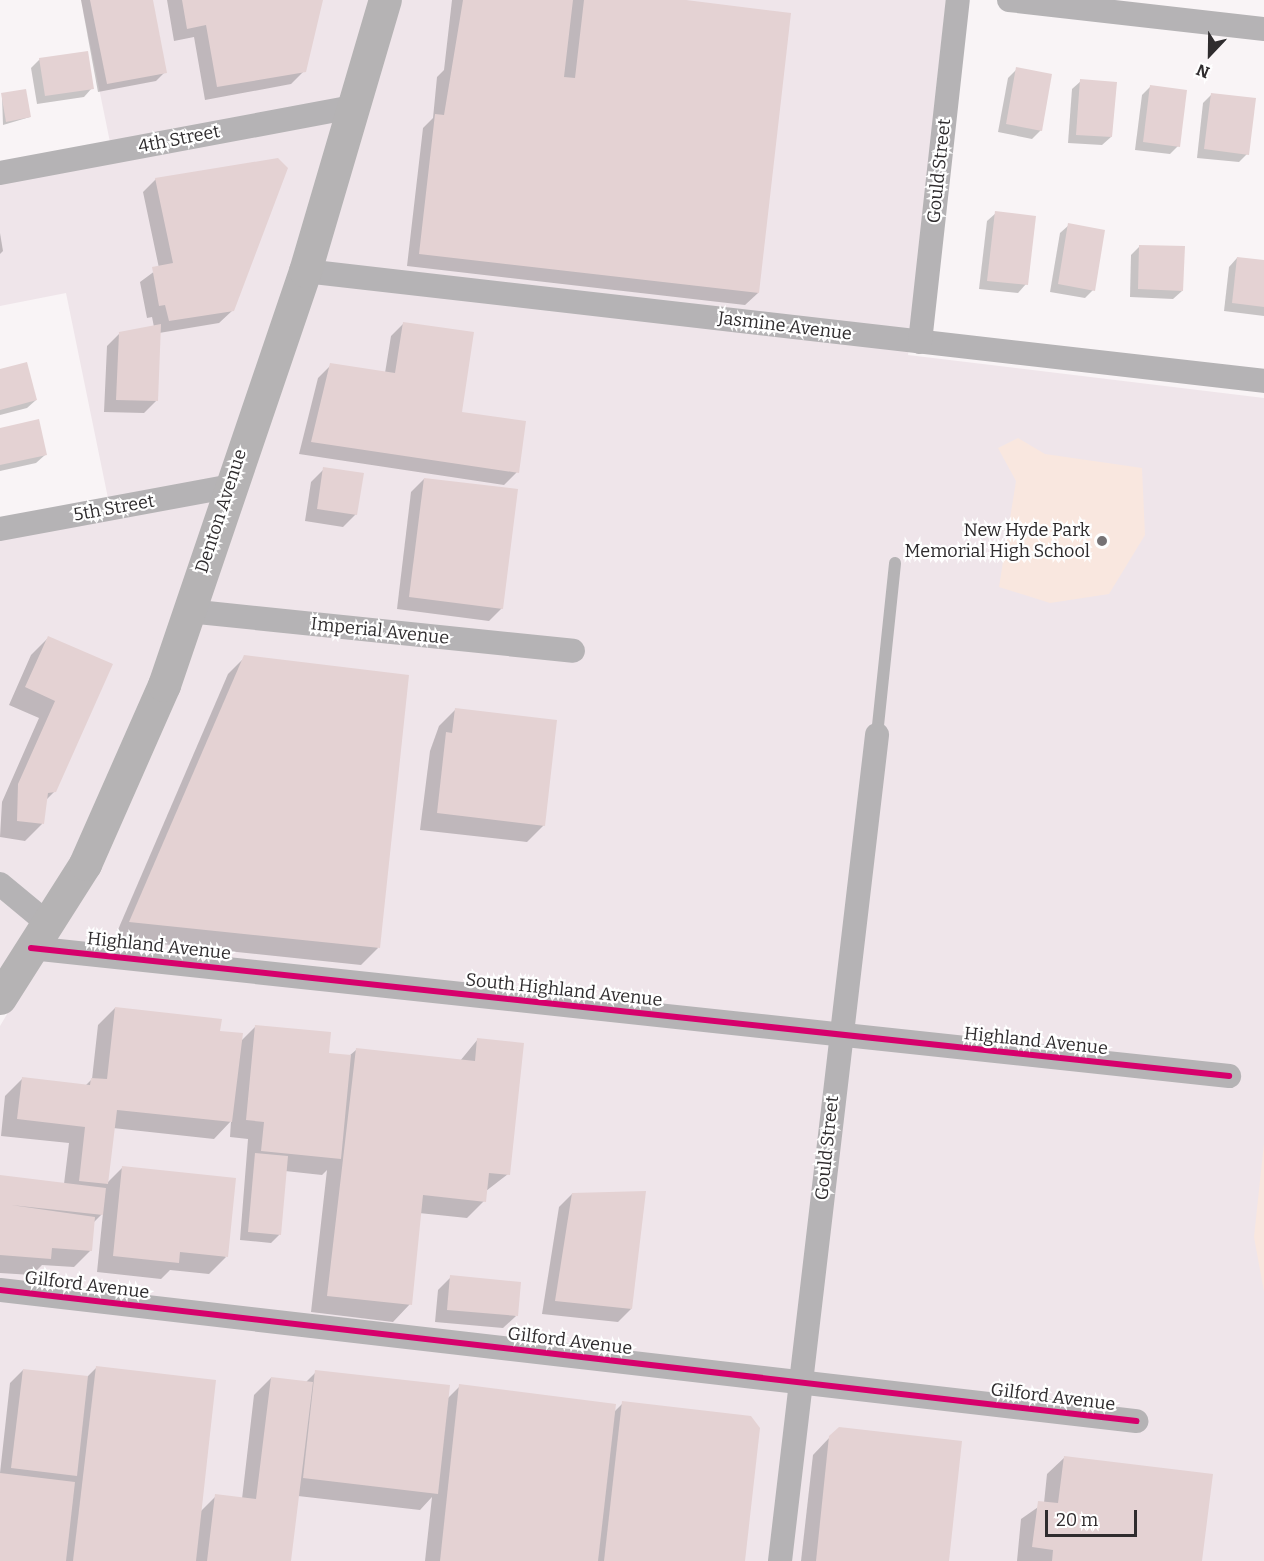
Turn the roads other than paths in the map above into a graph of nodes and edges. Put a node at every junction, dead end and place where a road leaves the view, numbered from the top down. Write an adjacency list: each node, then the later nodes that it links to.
1 (386, 0): 5 (main road, Denton Avenue)
2 (958, 0): 8 (street, Gould Street)
3 (1009, 0): 4 (street)
4 (1264, 29)
5 (358, 106): 6 (street, 4th Street); 7 (main road, Denton Avenue)
6 (0, 172)
7 (305, 271): 8 (street, Jasmine Avenue); 10 (main road, Denton Avenue)
8 (920, 342): 9 (street, Jasmine Avenue)
9 (1264, 381)
10 (227, 487): 11 (street, 5th Street); 13 (main road, Denton Avenue)
11 (0, 529)
12 (895, 563): 15 (lane)
13 (188, 611): 14 (street, Imperial Avenue); 17 (main road, Denton Avenue)
14 (573, 651)
15 (877, 735): 20 (street, Gould Street)
16 (0, 884): 17 (street)
17 (38, 935): 18 (street, Highland Avenue); 19 (main road, Denton Avenue)
18 (284, 975): 20 (street, South Highland Avenue)
19 (0, 998)
20 (840, 1035): 21 (street, Highland Avenue); 23 (street, Gould Street)
21 (1229, 1076)
22 (0, 1290): 23 (street, Gilford Avenue)
23 (800, 1383): 24 (street, Gilford Avenue); 25 (street, Gould Street)
24 (1136, 1421)
25 (780, 1561)

